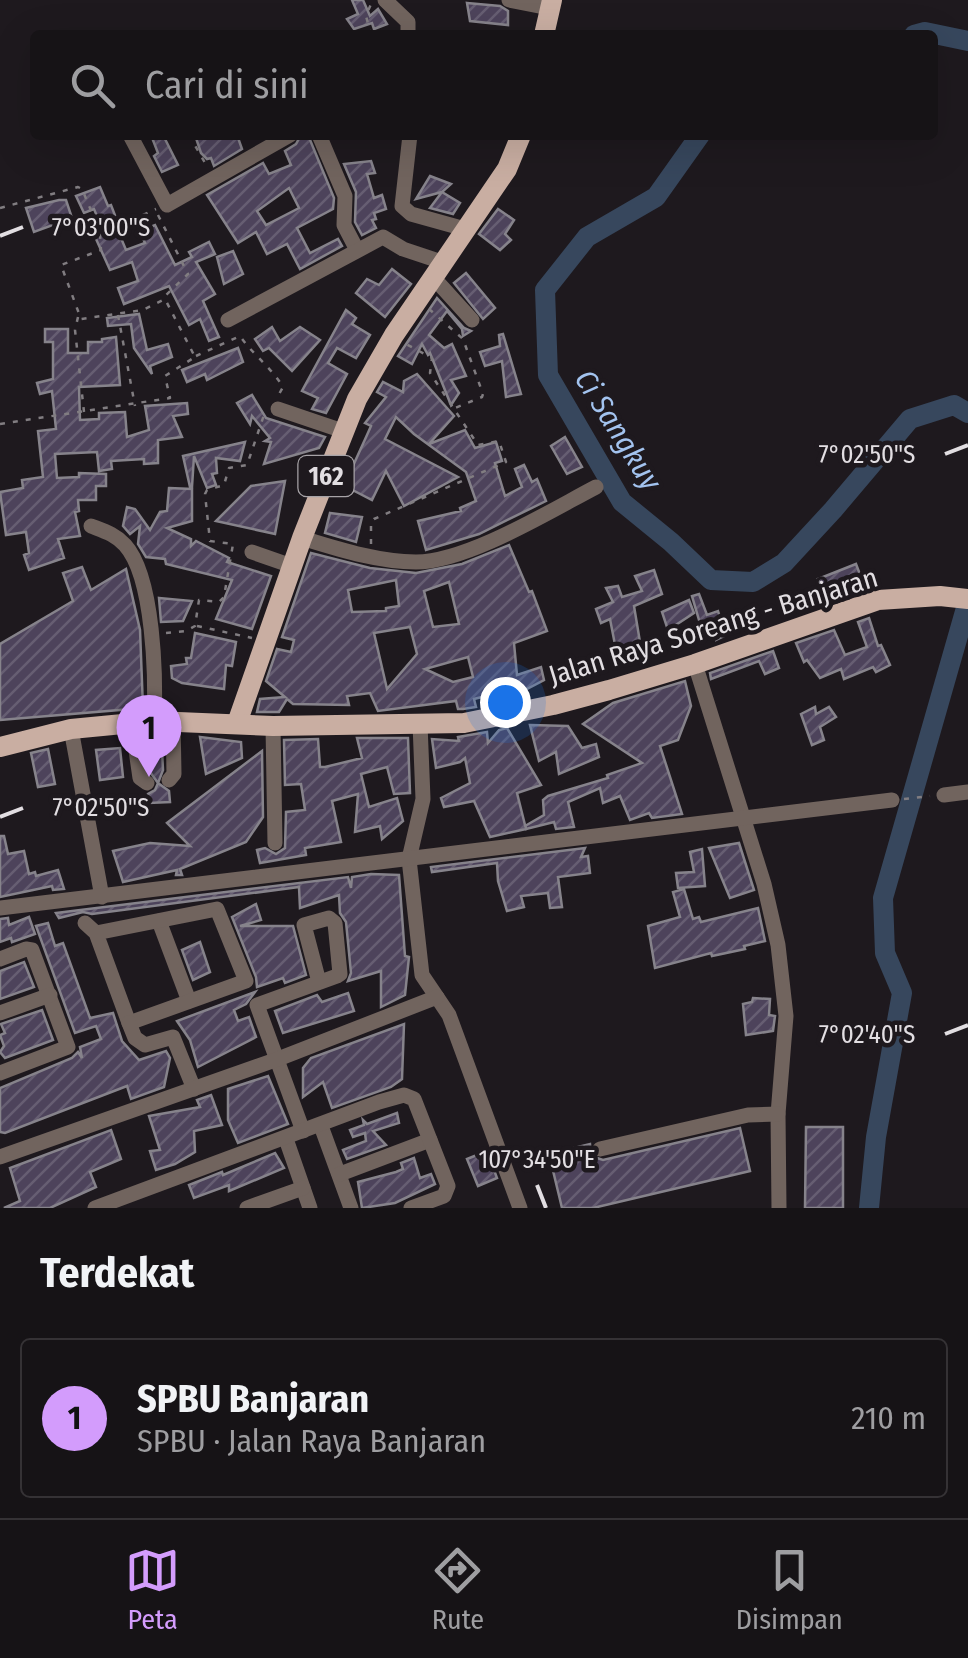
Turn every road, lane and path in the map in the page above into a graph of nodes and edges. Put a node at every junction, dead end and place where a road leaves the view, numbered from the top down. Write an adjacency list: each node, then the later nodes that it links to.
1 (374, 0): 5 (path)
2 (384, 0): 6 (street)
3 (509, 0): 4 (street)
4 (550, 4): 7 (main road)
5 (369, 30)
6 (408, 30)
7 (545, 30)
8 (132, 140): 15 (street)
9 (192, 140): 14 (path)
10 (281, 140): 14 (street)
11 (321, 140): 19 (street)
12 (409, 140): 18 (street)
13 (519, 140): 18 (main road, 162)
14 (214, 178): 15 (street)
15 (161, 207): 17 (path); 20 (path)
16 (0, 208): 17 (path)
17 (100, 234): 23 (path)
18 (451, 249): 19 (street); 21 (main road, 162); 25 (street)
19 (357, 250): 24 (street)
20 (163, 298): 22 (path); 27 (path)
21 (418, 300): 26 (main road, 162); 30 (path)
22 (118, 314): 23 (path); 28 (path)
23 (78, 317): 31 (path)
24 (228, 320)
25 (472, 320)
26 (393, 337): 30 (path); 33 (main road, 162)
27 (195, 357): 28 (path); 29 (path)
28 (135, 406): 31 (path)
29 (278, 409): 33 (street); 41 (path)
30 (454, 409): 38 (path)
31 (84, 414): 32 (path)
32 (0, 424)
33 (343, 431): 36 (main road, 162)
34 (596, 487): 38 (street)
35 (90, 526): 42 (street)
36 (302, 538): 38 (street); 39 (main road, 162)
37 (252, 552): 39 (street)
38 (371, 555)
39 (292, 566): 43 (main road, 162)
40 (968, 599): 44 (main road, Jalan Raya Soreang - Banjaran)
41 (195, 626): 42 (path); 43 (path)
42 (151, 634): 48 (street)
43 (264, 641): 45 (main road, 162)
44 (695, 664): 46 (main road, Jalan Raya Soreang - Banjaran); 56 (street)
45 (236, 724): 47 (main road, Jalan Raya Soreang - Banjaran); 48 (main road, Jalan Raya Soreang - Banjaran)
46 (420, 724): 47 (main road, Jalan Raya Soreang - Banjaran); 58 (street)
47 (273, 726): 57 (street)
48 (153, 728): 49 (main road, Jalan Raya Soreang - Banjaran); 51 (street); 52 (street)
49 (71, 729): 50 (main road, Jalan Raya Soreang - Banjaran); 59 (street)
50 (0, 746)
51 (169, 780)
52 (148, 783)
53 (968, 792): 54 (street)
54 (944, 794): 55 (path)
55 (892, 800): 56 (street)
56 (744, 818): 58 (street); 74 (street)
57 (274, 842)
58 (408, 860): 59 (street); 66 (street)
59 (102, 896): 60 (street)
60 (0, 908)
61 (160, 921): 63 (street); 67 (street); 70 (street)
62 (0, 959): 65 (street)
63 (246, 981): 67 (street); 68 (street)
64 (319, 982): 68 (street)
65 (50, 995): 69 (street); 72 (street)
66 (437, 997): 71 (street); 88 (street)
67 (188, 1001): 70 (street)
68 (258, 1005): 71 (street)
69 (0, 1014)
70 (129, 1023): 73 (street)
71 (278, 1059): 73 (street); 76 (street)
72 (0, 1073)
73 (194, 1089): 80 (street)
74 (778, 1114): 79 (street); 89 (street)
75 (321, 1126): 76 (street); 78 (street); 81 (street)
76 (303, 1131): 77 (street)
77 (286, 1139): 82 (street); 83 (street)
78 (430, 1140): 81 (street); 87 (street)
79 (600, 1149)
80 (0, 1157)
81 (340, 1174): 86 (street)
82 (303, 1188): 84 (street); 85 (street)
83 (96, 1208)
84 (247, 1208)
85 (310, 1208)
86 (351, 1208)
87 (411, 1208)
88 (520, 1208)
89 (779, 1208)

